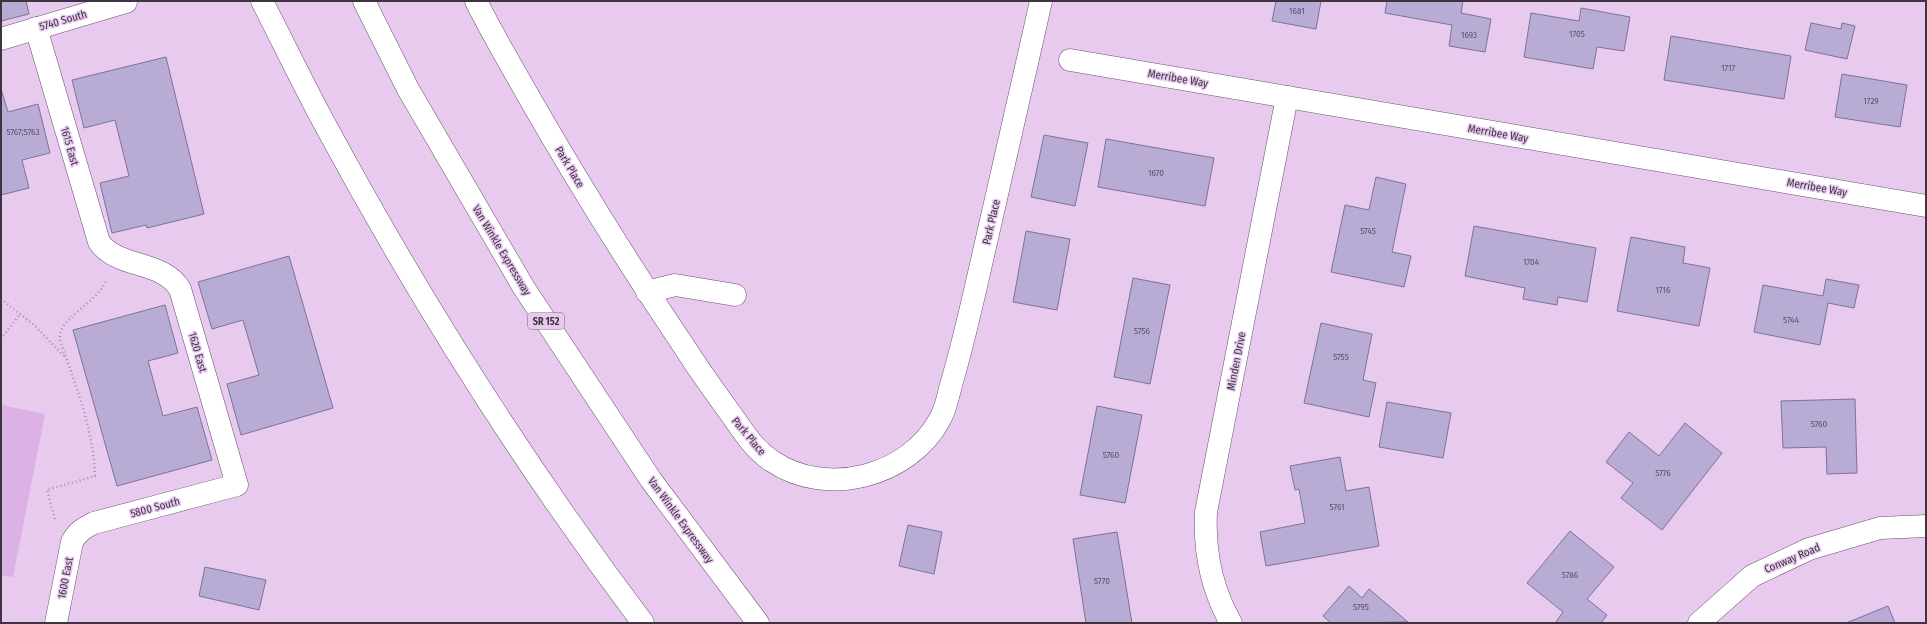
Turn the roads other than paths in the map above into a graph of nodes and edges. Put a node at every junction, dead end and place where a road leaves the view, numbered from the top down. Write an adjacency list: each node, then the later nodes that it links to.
1 (262, 1): 18 (street)
2 (364, 1): 19 (street, Van Winkle Expressway / SR 152)
3 (476, 1): 12 (street, Park Place)
4 (1042, 1): 12 (street, Park Place)
5 (126, 2): 6 (street, 5740 South)
6 (36, 28): 7 (street, 5740 South); 11 (street, 1615 East)
7 (1, 38)
8 (1070, 60): 9 (street, Merribee Way)
9 (1287, 96): 10 (street, Merribee Way); 20 (street, Minden Drive)
10 (1926, 206)
11 (117, 256): 14 (street, 1620 East)
12 (647, 292): 13 (street)
13 (735, 295)
14 (237, 485): 16 (street, 5800 South)
15 (1926, 526): 21 (street, Conway Road)
16 (76, 534): 17 (street, 1600 East)
17 (56, 623)
18 (643, 623)
19 (758, 623)
20 (1231, 623)
21 (1699, 623)

